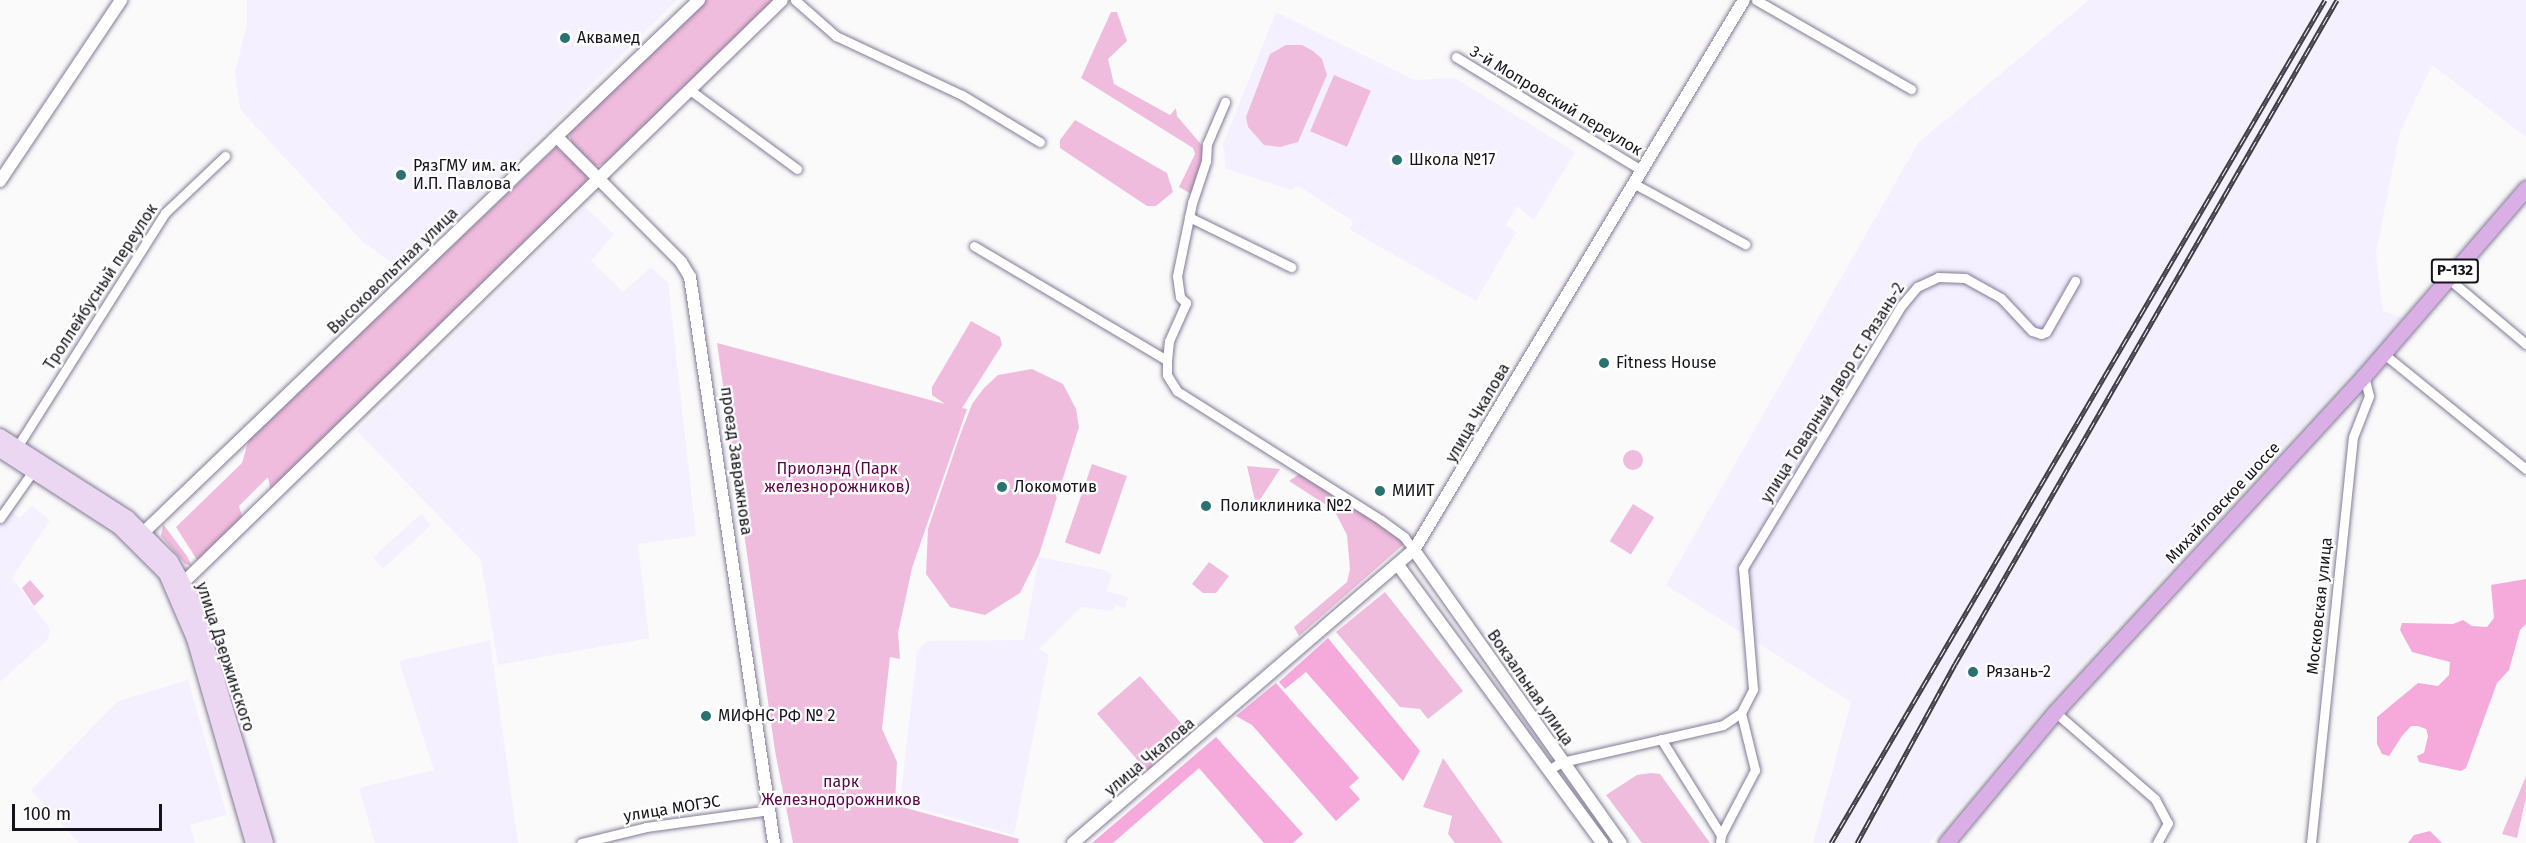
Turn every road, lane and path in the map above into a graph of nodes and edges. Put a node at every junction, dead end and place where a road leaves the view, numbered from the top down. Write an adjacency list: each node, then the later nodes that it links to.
1 (121, 0): 17 (street)
2 (699, 0): 11 (street, Высоковольтная улица)
3 (782, 0): 9 (street)
4 (795, 0): 12 (street)
5 (1744, 0): 15 (street, улица Чкалова)
6 (1756, 0): 8 (street)
7 (1456, 57): 15 (street, 3-й Мопровский переулок)
8 (1911, 89)
9 (690, 90): 14 (street); 16 (street)
10 (1225, 102): 20 (street)
11 (557, 136): 16 (street, проезд Завражнова); 35 (street, Высоковольтная улица)
12 (1040, 142)
13 (225, 156): 31 (street, Троллейбусный переулок)
14 (798, 169)
15 (1641, 170): 18 (street, улица Чкалова)
16 (600, 178): 38 (street); 45 (street, проезд Завражнова)
17 (0, 181)
18 (1633, 183): 21 (street, 3-й Мопровский переулок); 36 (street, улица Чкалова)
19 (2526, 188): 24 (main road, Михайловское шоссе / Р-132)
20 (1189, 217): 23 (street); 28 (street)
21 (1745, 244)
22 (974, 246): 28 (street)
23 (1291, 267)
24 (2449, 279): 26 (street); 27 (main road, Михайловское шоссе / Р-132)
25 (2075, 281): 40 (street, улица Товарный двор ст. Рязань-2)
26 (2526, 344)
27 (2384, 354): 29 (main road, Михайловское шоссе); 33 (street)
28 (1167, 360): 36 (street)
29 (2364, 376): 39 (main road, Михайловское шоссе); 56 (street, Московская улица)
30 (0, 436): 31 (main road, улица Дзержинского)
31 (9, 451): 32 (main road, улица Дзержинского)
32 (36, 466): 34 (street); 35 (main road, улица Дзержинского)
33 (2526, 469)
34 (0, 518)
35 (140, 536): 38 (main road, улица Дзержинского)
36 (1414, 550): 37 (street, улица Чкалова); 42 (street, Вокзальная улица)
37 (1398, 565): 43 (street, Вокзальная улица); 51 (street, улица Чкалова)
38 (179, 586): 44 (main road, улица Дзержинского)
39 (2055, 712): 54 (main road, Михайловское шоссе); 55 (street)
40 (1741, 714): 41 (street); 46 (street)
41 (1661, 740): 42 (street); 46 (street)
42 (1562, 762): 43 (street); 53 (street, Вокзальная улица)
43 (1548, 770): 52 (street, Вокзальная улица)
44 (242, 788): 47 (main road, улица Дзержинского); 48 (main road, улица Дзержинского)
45 (770, 810): 49 (street, улица МОГЭС); 50 (street, проезд Завражнова)
46 (1721, 839)
47 (254, 843)
48 (266, 843)
49 (581, 843)
50 (774, 843)
51 (1074, 843)
52 (1602, 843)
53 (1621, 843)
54 (1946, 843)
55 (2157, 843)
56 (2311, 843)

